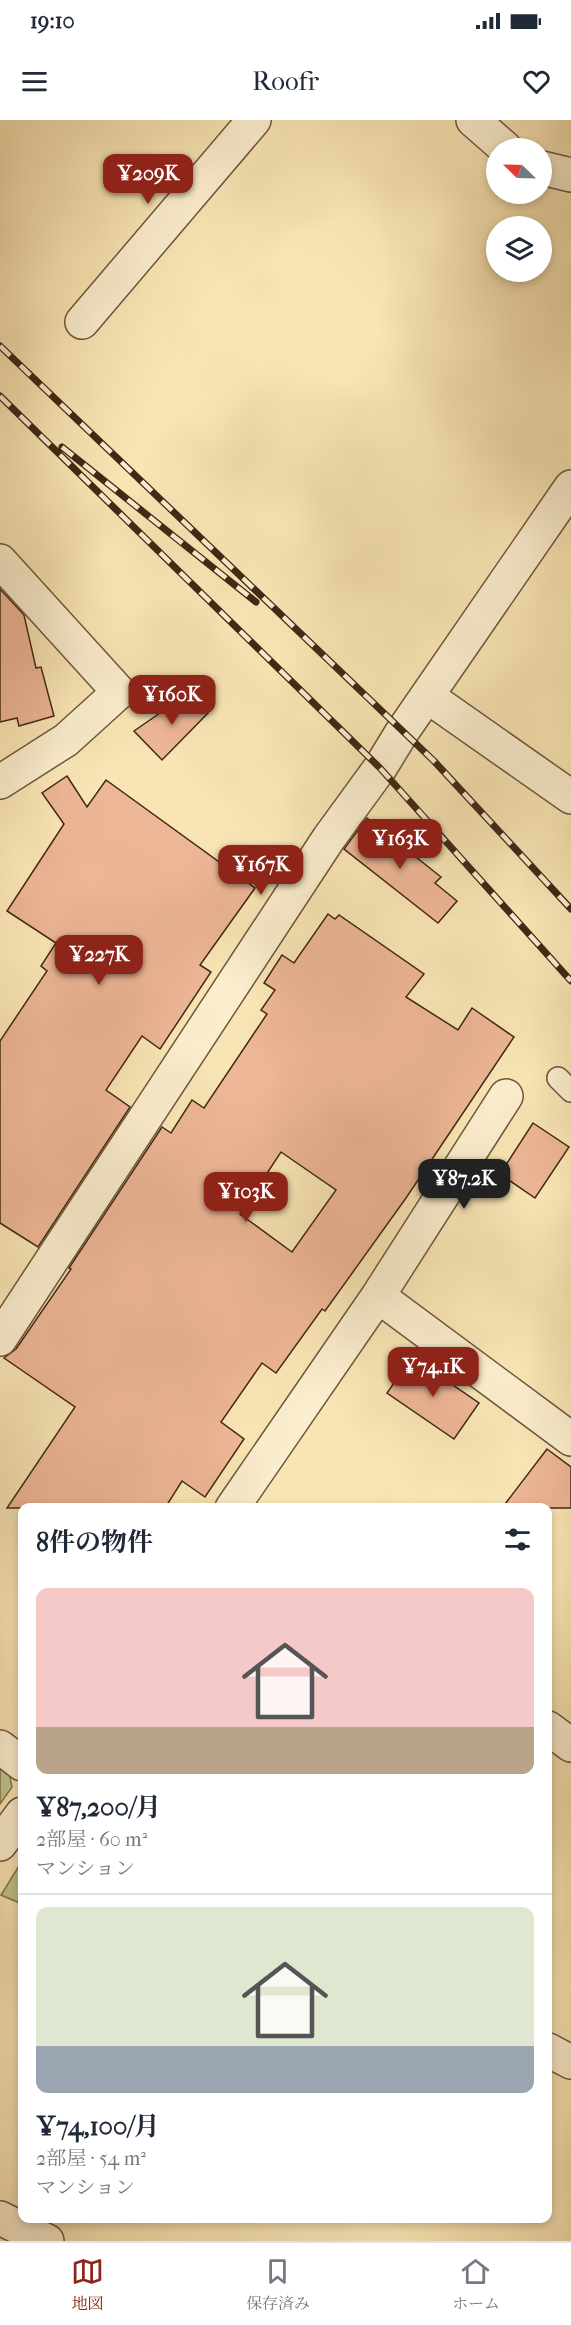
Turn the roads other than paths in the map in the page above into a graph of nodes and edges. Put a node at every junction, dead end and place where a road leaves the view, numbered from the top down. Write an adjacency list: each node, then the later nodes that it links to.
1 (254, 120): 6 (street)
2 (473, 120): 3 (street)
3 (494, 138)
4 (552, 170): 5 (street)
5 (571, 175)
6 (82, 322)
7 (571, 487): 9 (street)
8 (0, 561): 10 (street)
9 (427, 696): 11 (street); 14 (street)
10 (0, 782)
11 (571, 797)
12 (506, 1096): 13 (street)
13 (378, 1296): 15 (street); 16 (street)
14 (0, 1339)
15 (571, 1439)
16 (240, 1503)
17 (552, 1731): 18 (street)
18 (571, 1745)
19 (0, 1747): 20 (street)
20 (18, 1761)
21 (18, 1819): 22 (street)
22 (0, 1844)
23 (552, 2052): 24 (street)
24 (571, 2062)
25 (0, 2218): 26 (street)
26 (47, 2241)

